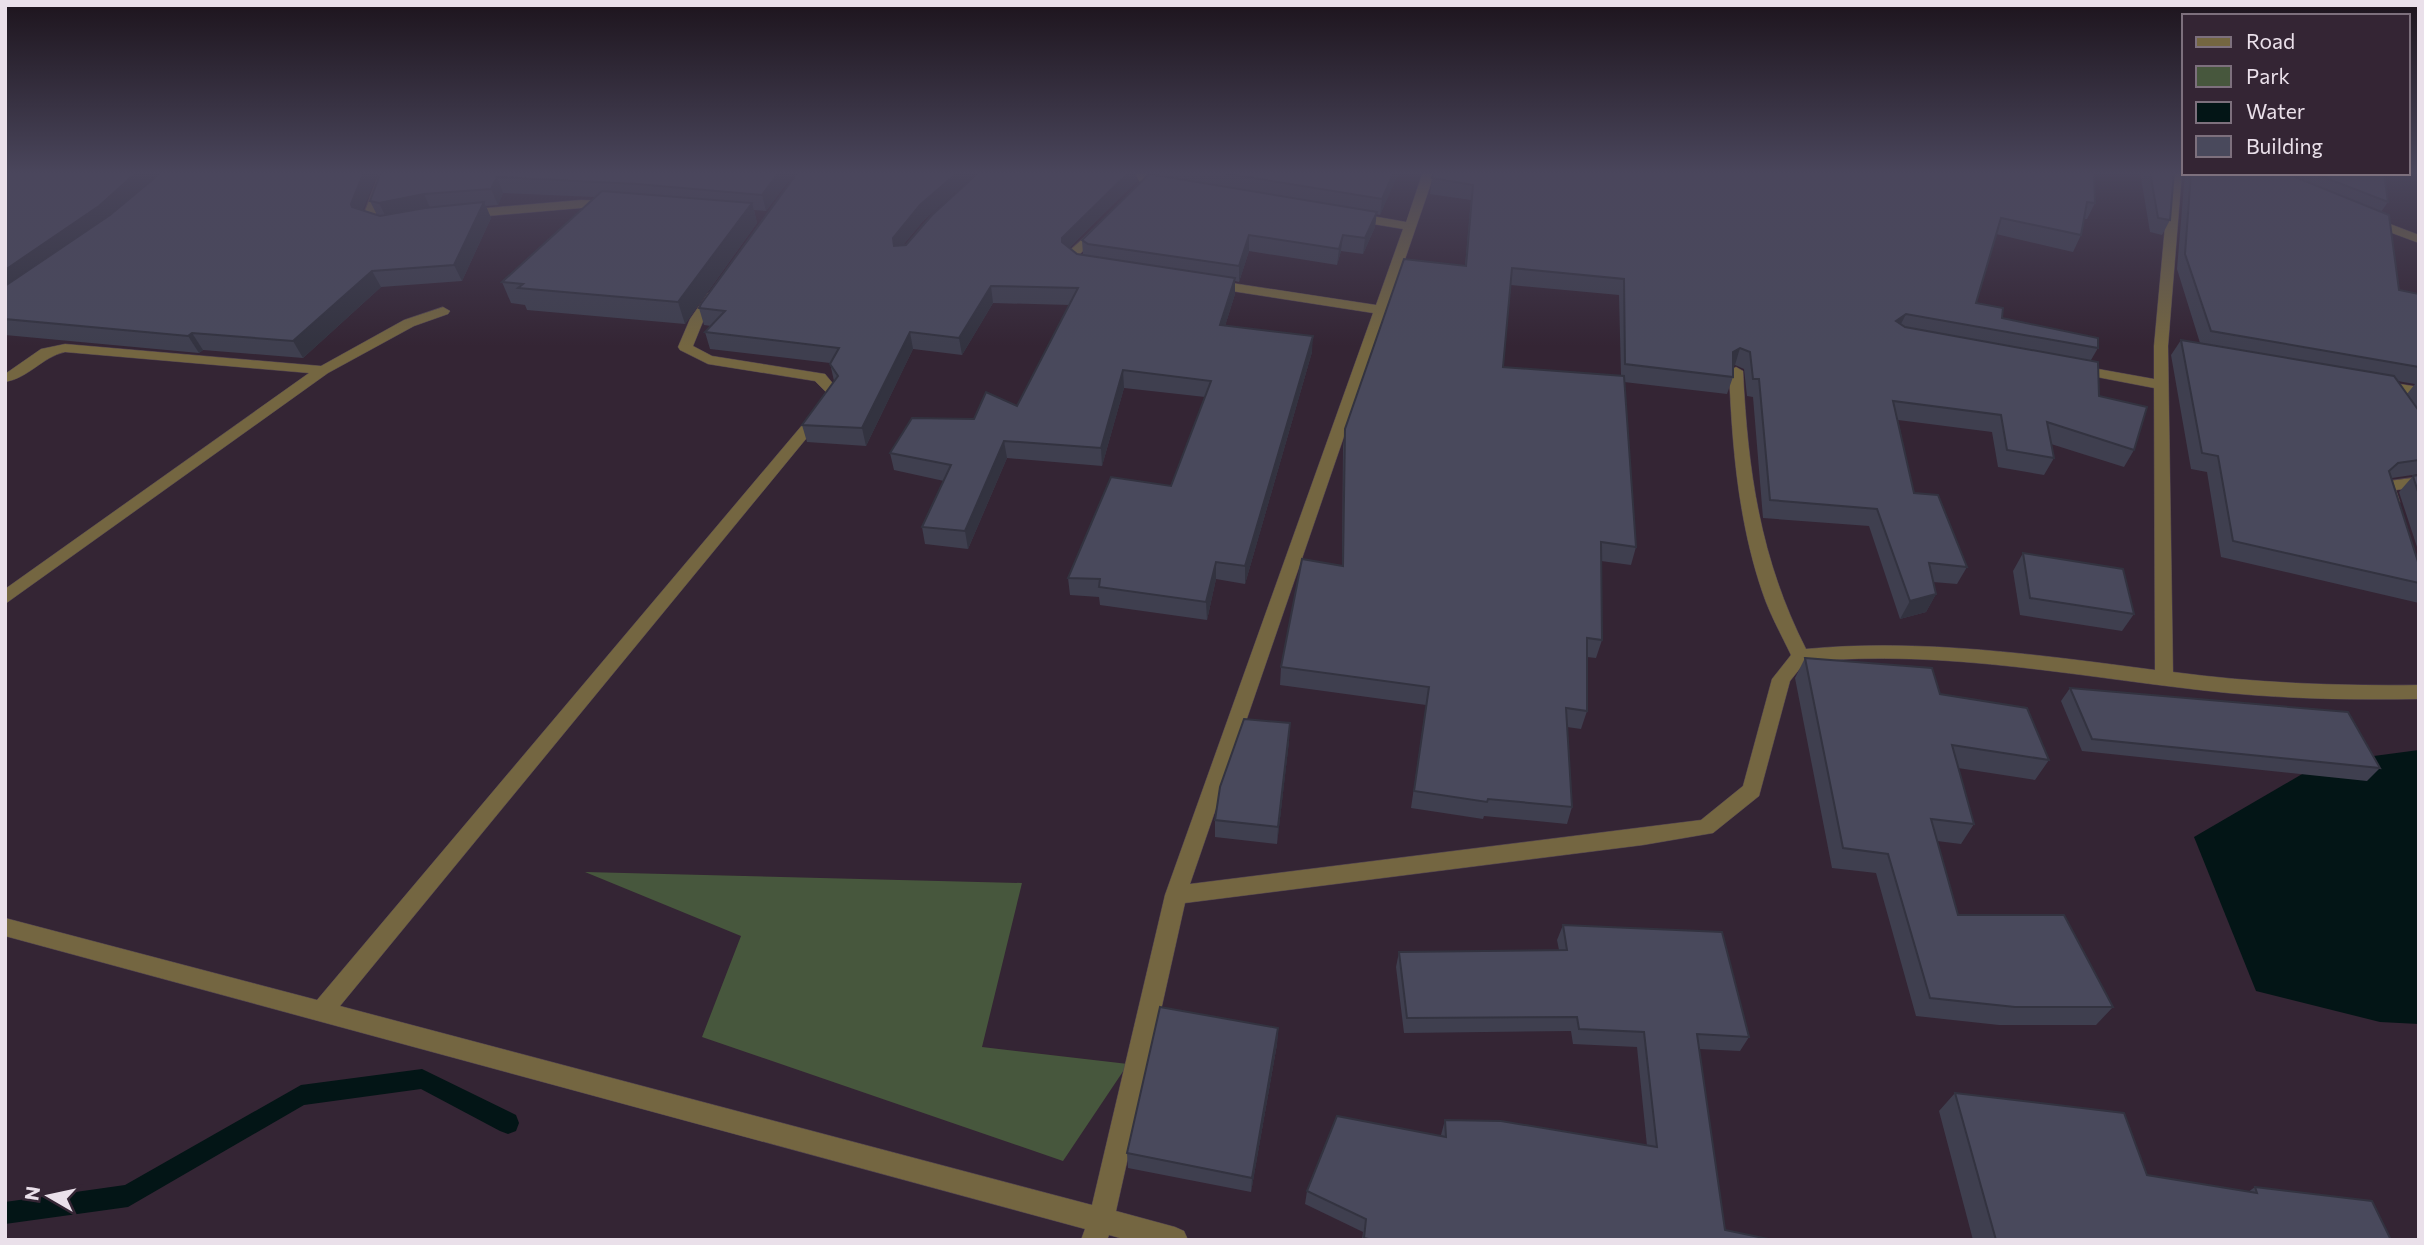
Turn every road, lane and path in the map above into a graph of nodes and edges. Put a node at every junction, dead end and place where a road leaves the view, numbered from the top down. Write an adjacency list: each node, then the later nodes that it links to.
1 (1098, 230): 6 (street)
2 (1409, 230): 9 (street)
3 (2173, 230): 16 (street)
4 (2396, 230): 5 (street)
5 (2419, 239)
6 (1097, 267)
7 (1192, 281): 9 (street)
8 (721, 286): 28 (street)
9 (1381, 310): 26 (street)
10 (443, 311): 12 (street)
11 (2056, 366): 16 (street)
12 (323, 370): 14 (street); 22 (street)
13 (1736, 371): 23 (street)
14 (5, 378)
15 (2366, 382): 17 (street)
16 (2162, 385): 24 (street)
17 (2389, 386): 18 (street); 19 (street)
18 (2419, 391)
19 (2404, 408)
20 (2419, 482): 21 (street)
21 (2395, 512)
22 (5, 598)
23 (1800, 656): 24 (street); 26 (street)
24 (2164, 677): 25 (street)
25 (2419, 692)
26 (1176, 895): 29 (street)
27 (5, 927): 28 (street)
28 (321, 1012): 29 (street)
29 (1098, 1230): 30 (street)
30 (1175, 1240)

